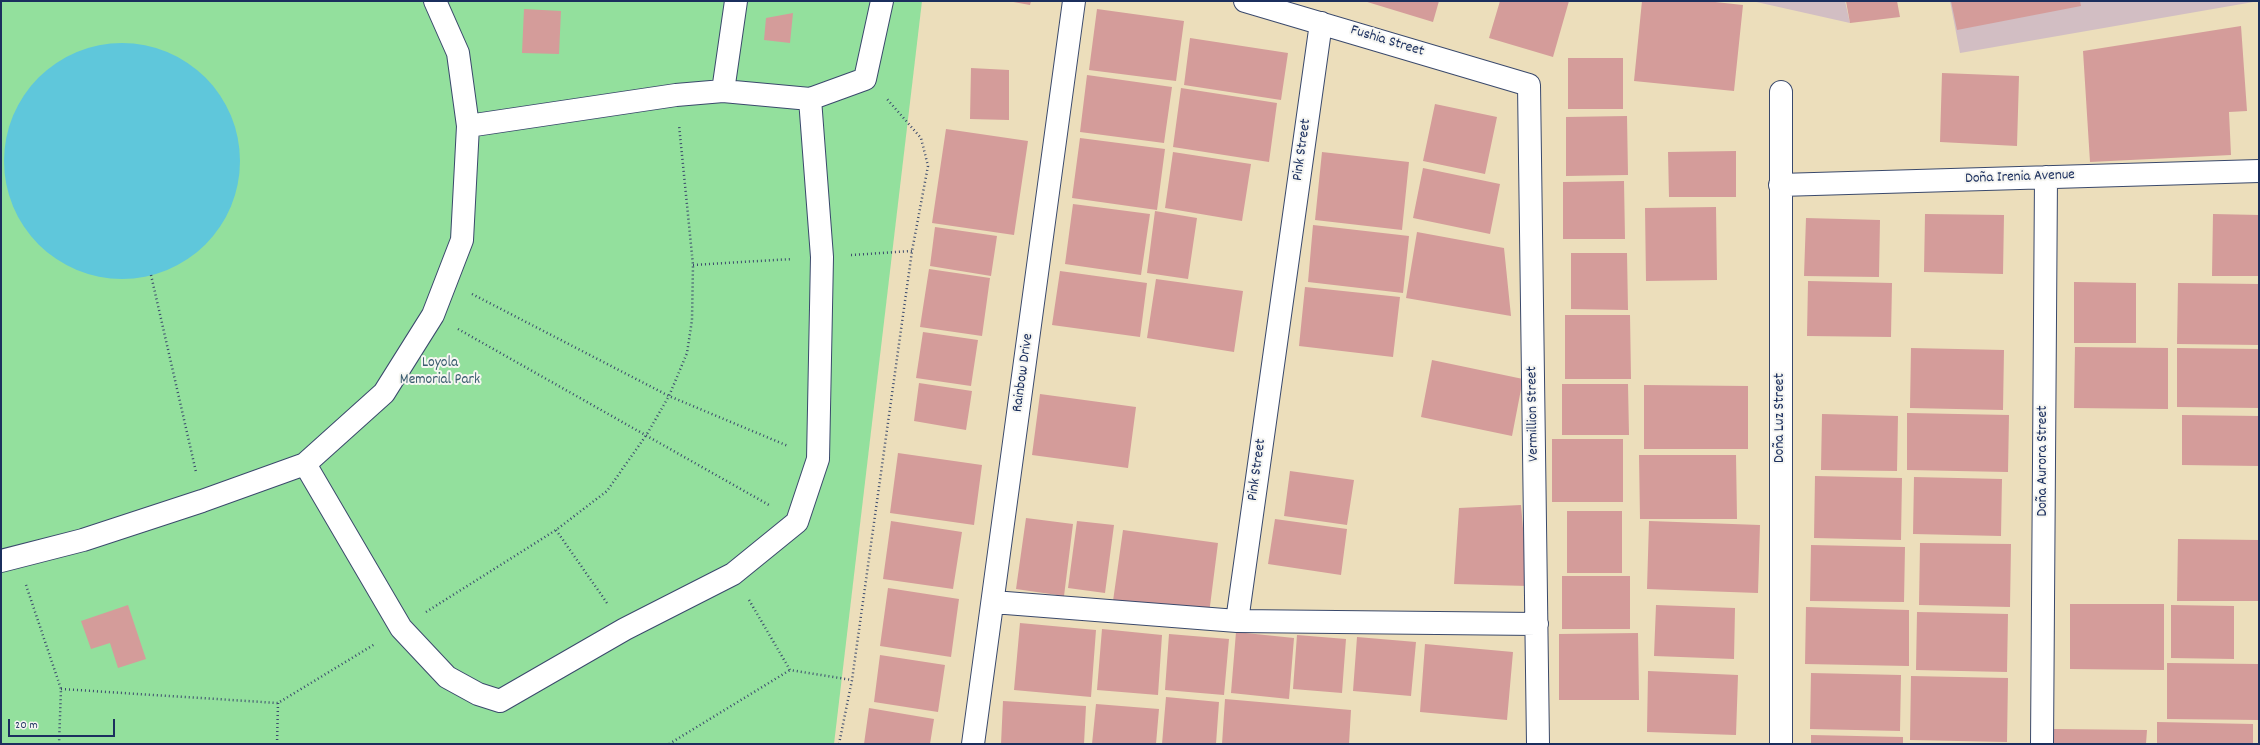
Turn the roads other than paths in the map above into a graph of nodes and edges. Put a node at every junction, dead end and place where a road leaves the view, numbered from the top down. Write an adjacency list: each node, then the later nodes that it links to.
1 (435, 1): 11 (street)
2 (736, 1): 8 (street)
3 (882, 1): 10 (street)
4 (1074, 1): 17 (street, Rainbow Drive)
5 (1245, 1): 6 (street, Fushia Street)
6 (1321, 23): 7 (street, Fushia Street); 18 (street, Pink Street)
7 (1529, 85): 19 (street, Vermillion Street)
8 (723, 91): 10 (street); 11 (street)
9 (1781, 92): 14 (street, Doña Luz Street)
10 (810, 99): 15 (street)
11 (468, 126): 15 (street)
12 (2259, 171): 13 (street, Doña Irenia Avenue)
13 (2046, 177): 14 (street, Doña Irenia Avenue); 23 (street, Doña Aurora Street)
14 (1780, 185): 22 (street, Doña Luz Street)
15 (304, 464): 16 (street)
16 (9, 560)
17 (993, 602): 18 (street); 20 (street, Rainbow Drive)
18 (1237, 621): 19 (street)
19 (1537, 624): 21 (street, Vermillion Street)
20 (973, 744)
21 (1538, 744)
22 (1781, 744)
23 (2042, 744)

